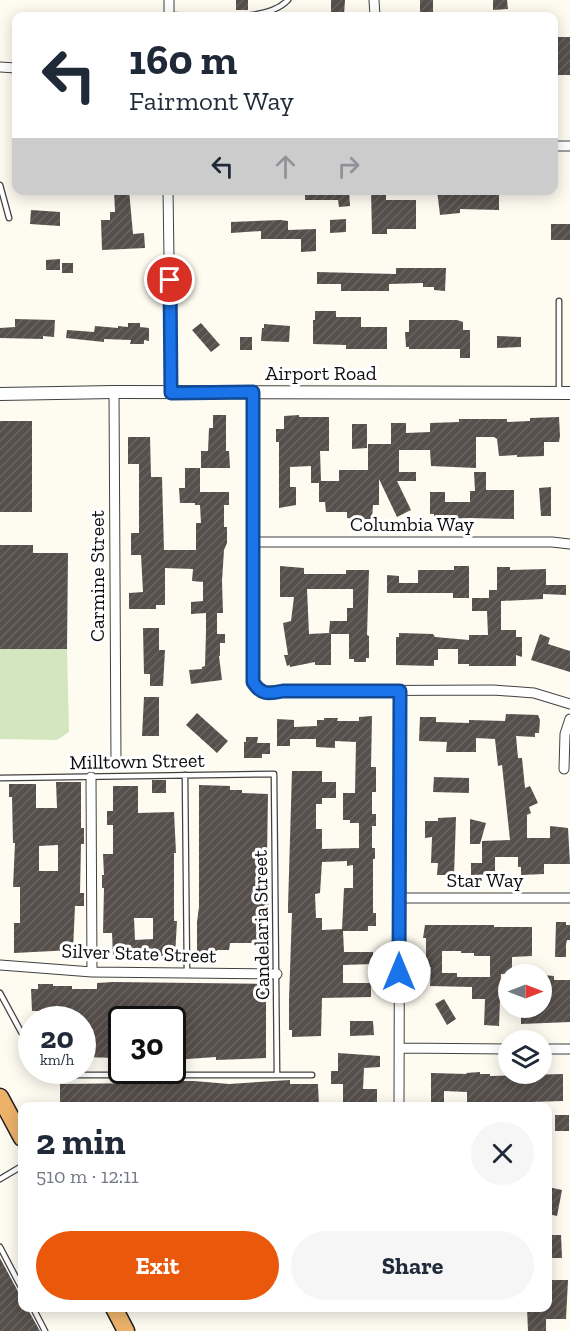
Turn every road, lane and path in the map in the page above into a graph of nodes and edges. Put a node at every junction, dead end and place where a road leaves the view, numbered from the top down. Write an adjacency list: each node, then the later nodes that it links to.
1 (288, 0): 2 (lane)
2 (269, 12)
3 (0, 185): 5 (lane)
4 (168, 195): 9 (street)
5 (9, 218)
6 (559, 301): 10 (lane)
7 (114, 392): 9 (street, Airport Road); 11 (street, Airport Road); 17 (street, Carmine Street)
8 (253, 392): 9 (street, Airport Road); 10 (street, Airport Road); 12 (street)
9 (171, 393)
10 (565, 393)
11 (0, 394)
12 (253, 542): 13 (street, Columbia Way); 14 (street)
13 (570, 544)
14 (400, 691): 15 (street); 23 (street)
15 (570, 704)
16 (570, 719): 18 (street)
17 (116, 760)
18 (564, 769)
19 (274, 774): 20 (lane, Milltown Street); 28 (lane, Candelaria Street)
20 (185, 775): 21 (lane, Milltown Street); 27 (lane)
21 (91, 777): 22 (lane, Milltown Street); 26 (street)
22 (0, 778)
23 (400, 898): 24 (street, Star Way); 31 (street)
24 (570, 898)
25 (0, 964): 26 (street, Silver State Street)
26 (92, 972): 27 (street, Silver State Street)
27 (187, 974): 28 (street, Silver State Street)
28 (277, 974): 36 (lane, Candelaria Street)
29 (0, 993): 30 (lane)
30 (18, 1026)
31 (399, 1048): 32 (street); 39 (street)
32 (498, 1049)
33 (552, 1049): 34 (street)
34 (570, 1049)
35 (96, 1075): 36 (lane)
36 (277, 1075): 37 (lane)
37 (312, 1075)
38 (0, 1096): 40 (highway)
39 (399, 1102)
40 (18, 1130)
41 (18, 1168): 42 (lane)
42 (0, 1179)
43 (0, 1247): 44 (lane)
44 (18, 1281)
45 (35, 1312): 47 (lane)
46 (116, 1312): 48 (highway)
47 (45, 1331)
48 (126, 1331)

